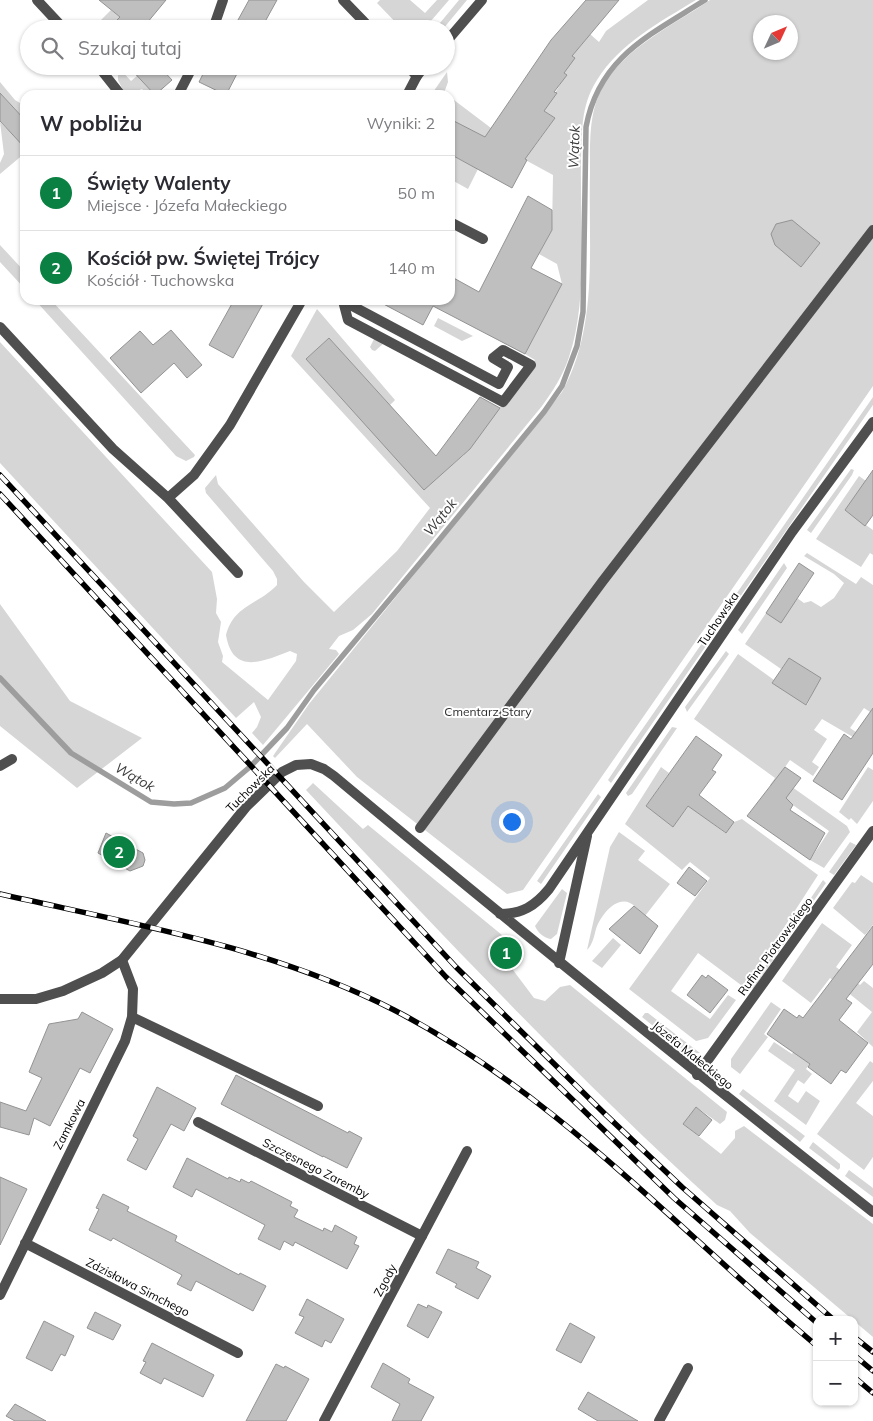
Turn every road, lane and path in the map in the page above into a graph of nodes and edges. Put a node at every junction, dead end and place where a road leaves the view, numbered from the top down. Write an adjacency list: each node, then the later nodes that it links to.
1 (37, 0): 5 (street)
2 (223, 0): 6 (street)
3 (343, 0): 7 (street)
4 (482, 0): 8 (street)
5 (56, 20)
6 (216, 20)
7 (362, 20)
8 (455, 32)
9 (105, 75): 12 (street)
10 (188, 75): 13 (street)
11 (417, 76): 14 (street)
12 (117, 90)
13 (181, 90)
14 (410, 90)
15 (455, 224): 17 (street)
16 (873, 230): 28 (street)
17 (484, 239)
18 (299, 305): 24 (street)
19 (344, 305): 22 (street)
20 (351, 305): 22 (street)
21 (0, 327): 24 (street)
22 (508, 367)
23 (873, 422): 30 (street, Tuchowska)
24 (168, 498): 25 (street)
25 (238, 572)
26 (12, 760): 27 (street)
27 (0, 766)
28 (420, 828)
29 (873, 831): 36 (street, Rufina Piotrowskiego)
30 (588, 832): 31 (street, Tuchowska); 33 (street, Tuchowska)
31 (500, 914): 32 (street, Tuchowska); 33 (street, Józefa Małeckiego)
32 (122, 960): 34 (street, Tuchowska); 35 (street, Zamkowa)
33 (559, 963): 36 (street, Józefa Małeckiego)
34 (0, 999)
35 (132, 1017): 37 (street); 42 (street, Zamkowa)
36 (698, 1075): 40 (street, Józefa Małeckiego)
37 (318, 1106)
38 (198, 1122): 41 (street, Szczęsnego Zaremby)
39 (467, 1151): 41 (street, Zgody)
40 (873, 1212)
41 (422, 1236): 46 (street, Zgody)
42 (25, 1243): 43 (street, Zamkowa); 44 (street, Zdzisława Simchego)
43 (0, 1295)
44 (238, 1353)
45 (688, 1368): 47 (street)
46 (324, 1421)
47 (659, 1421)

